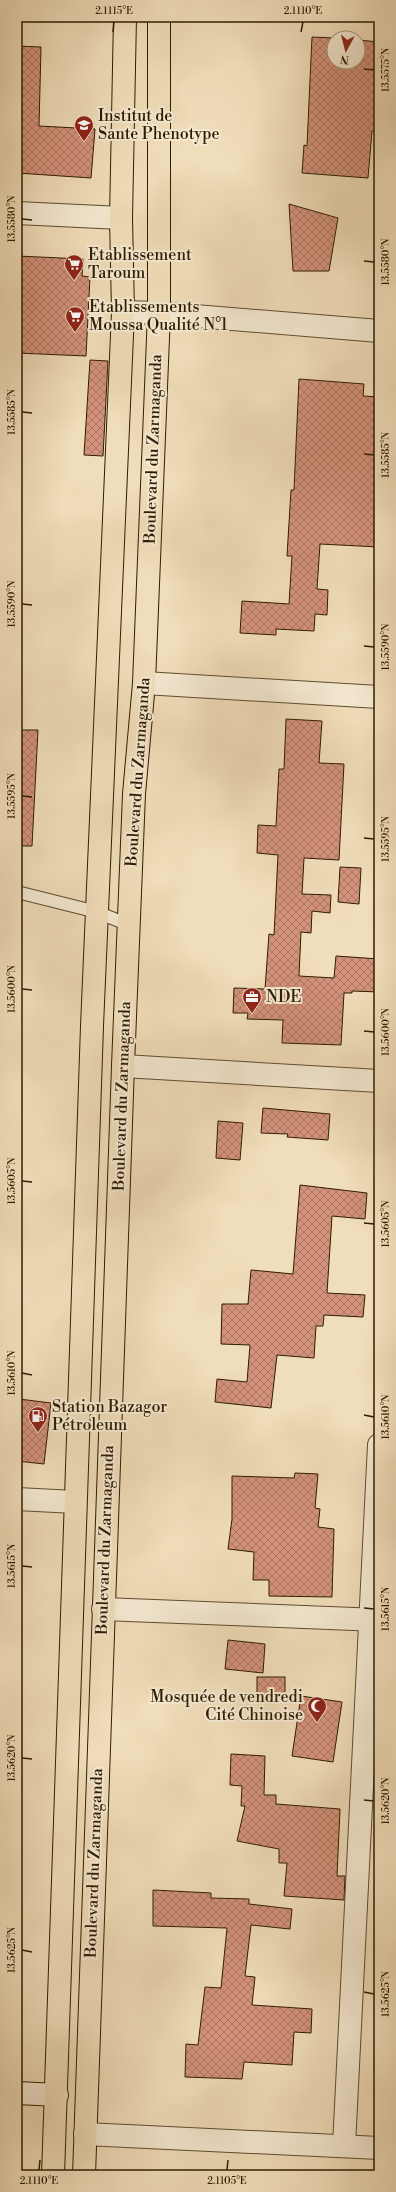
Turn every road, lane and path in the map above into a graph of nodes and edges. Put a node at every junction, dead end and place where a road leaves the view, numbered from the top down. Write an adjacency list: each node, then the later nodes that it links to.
1 (125, 17): 4 (main road, Boulevard du Zarmaganda)
2 (160, 17): 6 (main road, Boulevard du Zarmaganda)
3 (17, 213): 4 (street)
4 (120, 218): 5 (main road, Boulevard du Zarmaganda)
5 (123, 312): 6 (street); 11 (main road, Boulevard du Zarmaganda)
6 (159, 313): 7 (street); 8 (main road, Boulevard du Zarmaganda)
7 (379, 331)
8 (144, 684): 9 (street); 12 (main road, Boulevard du Zarmaganda)
9 (379, 697)
10 (17, 892): 11 (lane)
11 (97, 912): 12 (lane); 16 (main road, Boulevard du Zarmaganda)
12 (129, 925): 13 (main road, Boulevard du Zarmaganda)
13 (123, 1066): 14 (street); 15 (main road, Boulevard du Zarmaganda)
14 (379, 1081)
15 (109, 1430): 16 (main road); 20 (main road, Boulevard du Zarmaganda)
16 (78, 1431): 19 (main road, Boulevard du Zarmaganda)
17 (379, 1446): 21 (street)
18 (17, 1499): 19 (street)
19 (75, 1502): 23 (main road, Boulevard du Zarmaganda)
20 (103, 1609): 21 (street); 24 (main road, Boulevard du Zarmaganda)
21 (375, 1619): 25 (street)
22 (17, 2093): 23 (street)
23 (57, 2095): 27 (main road, Boulevard du Zarmaganda)
24 (85, 2134): 25 (street); 28 (main road, Boulevard du Zarmaganda)
25 (344, 2146): 26 (street)
26 (379, 2148)
27 (53, 2175)
28 (84, 2175)

